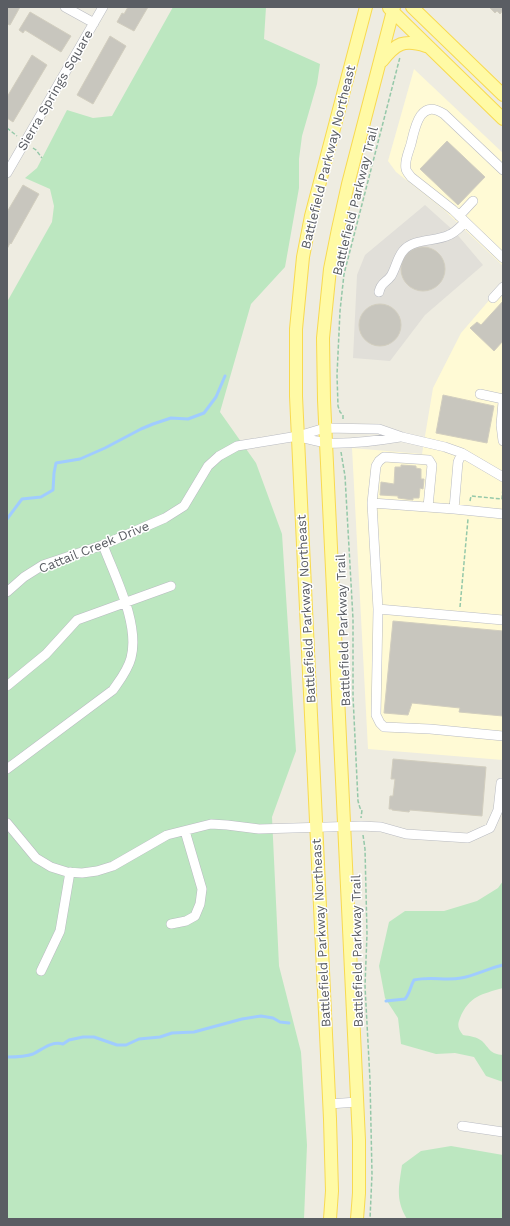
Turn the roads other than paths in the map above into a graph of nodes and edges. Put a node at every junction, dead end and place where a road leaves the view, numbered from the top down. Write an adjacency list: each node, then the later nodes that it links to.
1 (65, 7): 6 (street)
2 (103, 7): 6 (street, Sierra Springs Square)
3 (366, 7): 23 (main road, Battlefield Parkway Northeast)
4 (412, 7): 9 (main road)
5 (392, 9): 7 (main road); 8 (main road, Battlefield Parkway Northeast)
6 (94, 23): 12 (street, Sierra Springs Square)
7 (427, 46): 8 (main road); 10 (main road)
8 (380, 63): 22 (main road, Battlefield Parkway Northeast)
9 (503, 95)
10 (503, 118)
11 (503, 170): 14 (street)
12 (7, 173)
13 (473, 201): 14 (street)
14 (462, 219): 15 (street); 17 (street)
15 (503, 258)
16 (503, 287): 18 (street)
17 (378, 292)
18 (493, 298)
19 (480, 394): 20 (street)
20 (503, 399)
21 (503, 402): 25 (street)
22 (325, 428): 23 (street, Cattail Creek Drive); 24 (street, Cattail Creek Drive); 26 (main road, Battlefield Parkway Northeast)
23 (298, 436): 26 (street); 33 (street, Cattail Creek Drive); 44 (main road, Battlefield Parkway Northeast)
24 (402, 437): 26 (street); 27 (street, Cattail Creek Drive)
25 (503, 441)
26 (326, 443): 45 (main road, Battlefield Parkway Northeast)
27 (462, 453): 28 (street, Cattail Creek Drive); 31 (street)
28 (503, 477)
29 (372, 503): 30 (street); 30 (street); 37 (street)
30 (428, 507): 31 (street)
31 (454, 509): 32 (street)
32 (503, 514)
33 (103, 545): 35 (street, Cattail Creek Drive); 36 (street)
34 (171, 586): 36 (street)
35 (7, 592)
36 (124, 602): 39 (street); 41 (street)
37 (378, 609): 38 (street); 40 (street)
38 (503, 620)
39 (7, 686)
40 (503, 736)
41 (7, 769)
42 (502, 783): 45 (street)
43 (7, 822): 47 (street)
44 (316, 828): 45 (street); 46 (street); 51 (main road, Battlefield Parkway Northeast)
45 (344, 828): 50 (main road, Battlefield Parkway Northeast)
46 (185, 832): 47 (street); 48 (street)
47 (70, 872): 49 (street)
48 (171, 924)
49 (41, 971)
50 (357, 1102): 51 (street); 55 (main road, Battlefield Parkway Northeast)
51 (329, 1104): 54 (main road, Battlefield Parkway Northeast)
52 (462, 1126): 53 (street)
53 (503, 1132)
54 (330, 1219)
55 (357, 1219)

